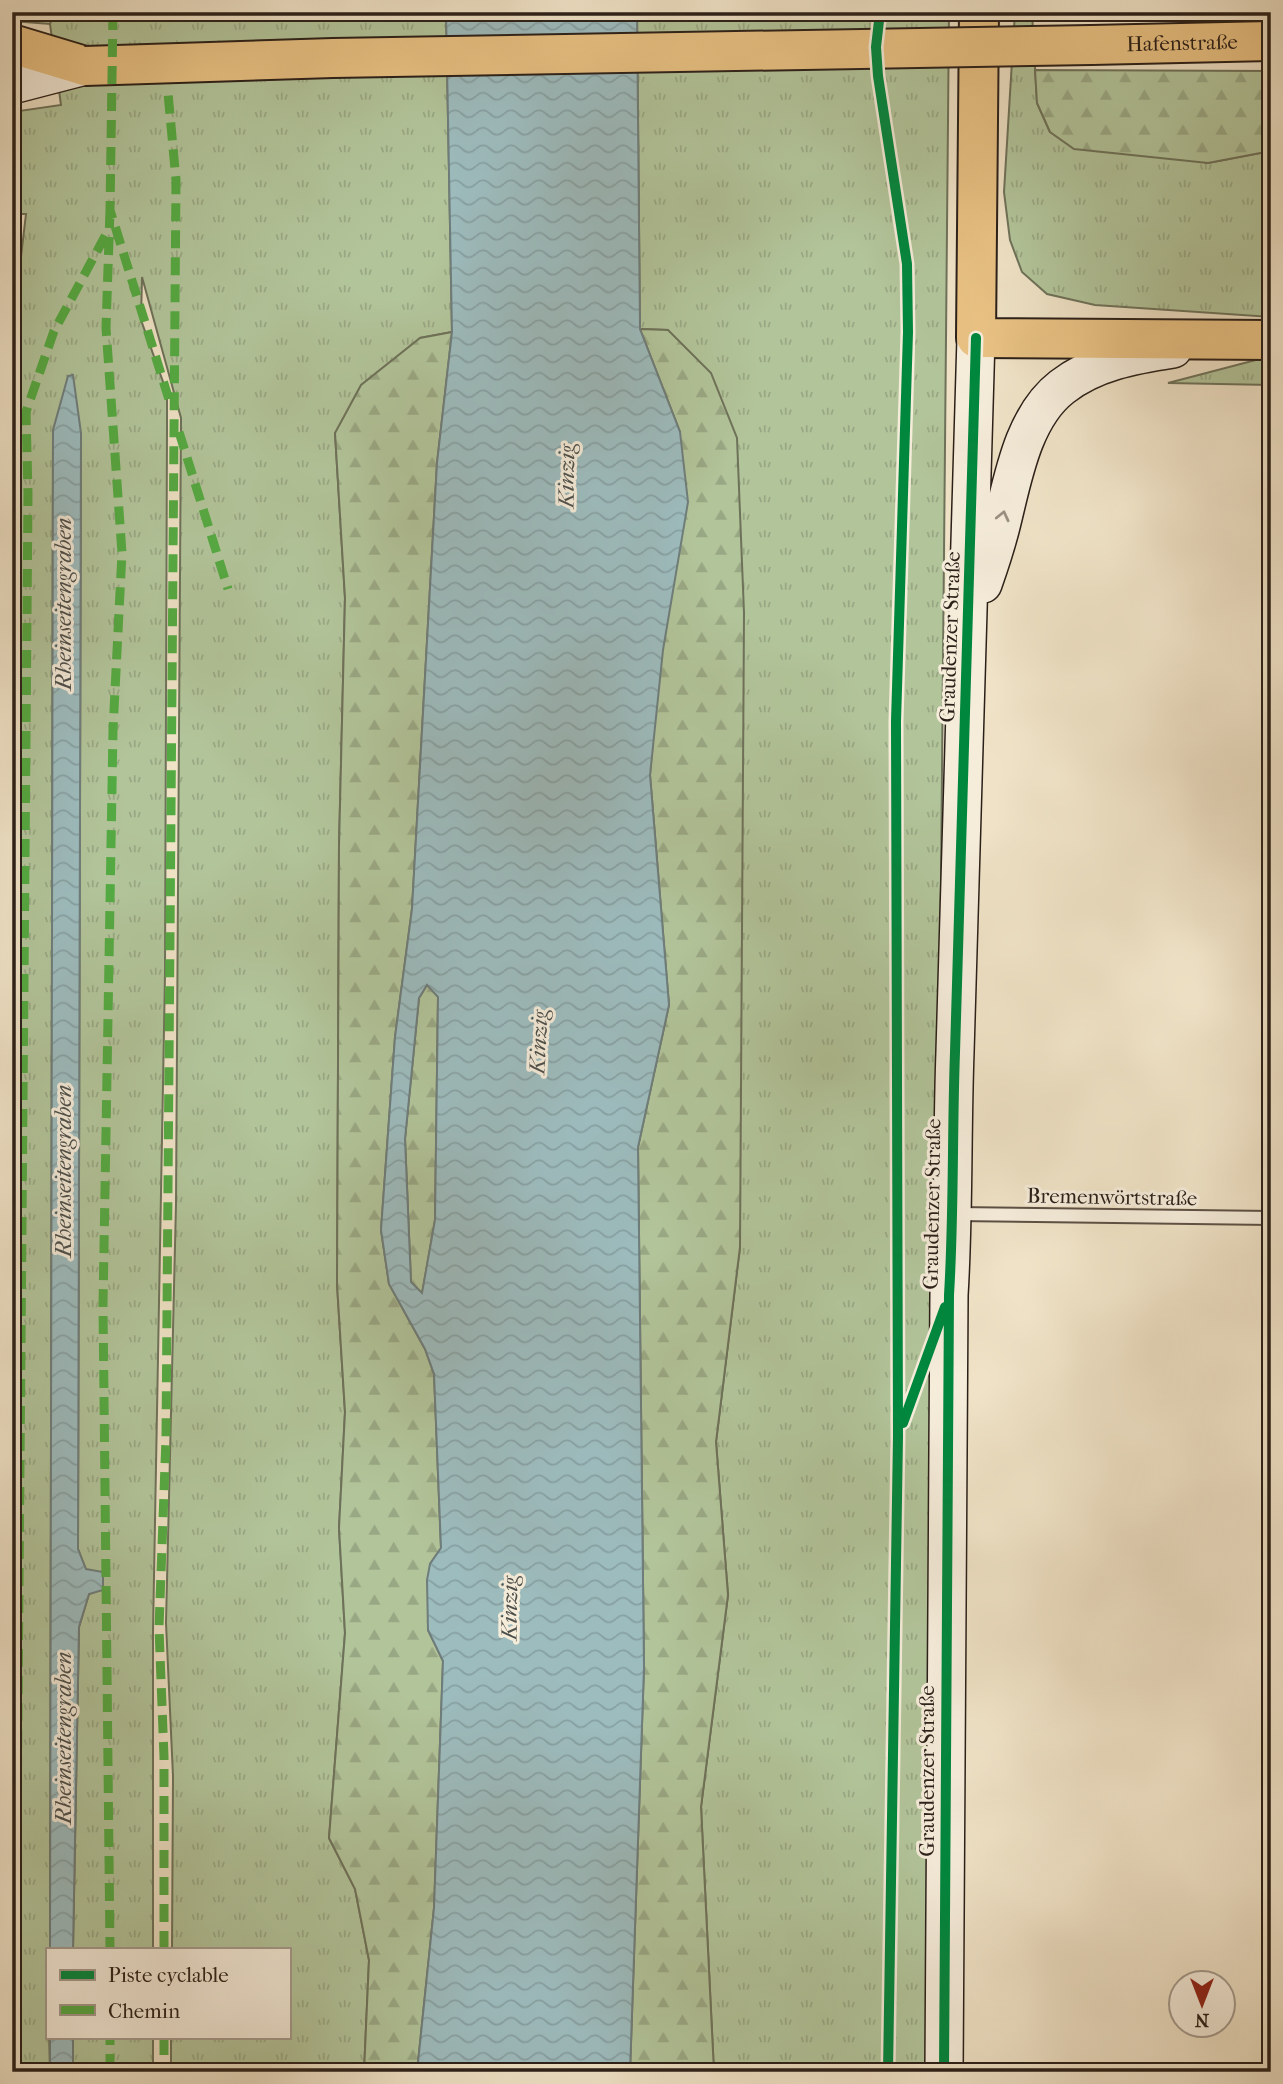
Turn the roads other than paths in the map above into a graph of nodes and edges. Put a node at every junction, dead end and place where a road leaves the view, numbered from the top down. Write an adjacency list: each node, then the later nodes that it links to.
1 (979, 12): 7 (main road, Graudenzer Straße)
2 (1271, 41): 5 (main road, Hafenstraße, bridge)
3 (12, 44): 5 (main road)
4 (12, 66): 5 (main road, Hafenstraße)
5 (85, 66): 6 (street)
6 (12, 85)
7 (976, 338): 9 (main road); 10 (street, Graudenzer Straße)
8 (1271, 340): 9 (main road)
9 (1222, 341): 10 (street, one-way to 9)
10 (970, 629): 11 (street, Graudenzer Straße)
11 (954, 1214): 12 (lane, Bremenwörtstraße); 13 (street, Graudenzer Straße)
12 (1271, 1218)
13 (944, 2072)

